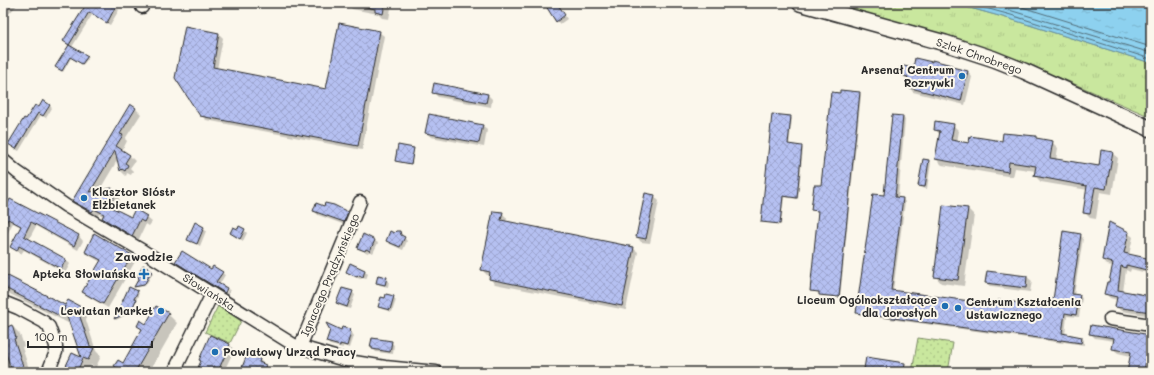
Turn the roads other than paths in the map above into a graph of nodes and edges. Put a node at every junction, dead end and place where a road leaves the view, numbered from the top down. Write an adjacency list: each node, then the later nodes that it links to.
1 (800, 3): 2 (main road, Szlak Chrobrego)
2 (1151, 129)
3 (3, 160): 5 (street, Słowiańska)
4 (360, 202): 9 (street, Ignacego Prądzyńskiego)
5 (212, 294): 9 (street, Słowiańska); 11 (street)
6 (3, 302): 10 (street)
7 (1110, 319): 8 (street)
8 (1151, 325)
9 (300, 347): 12 (street, Słowiańska)
10 (48, 372)
11 (174, 372)
12 (436, 372)

